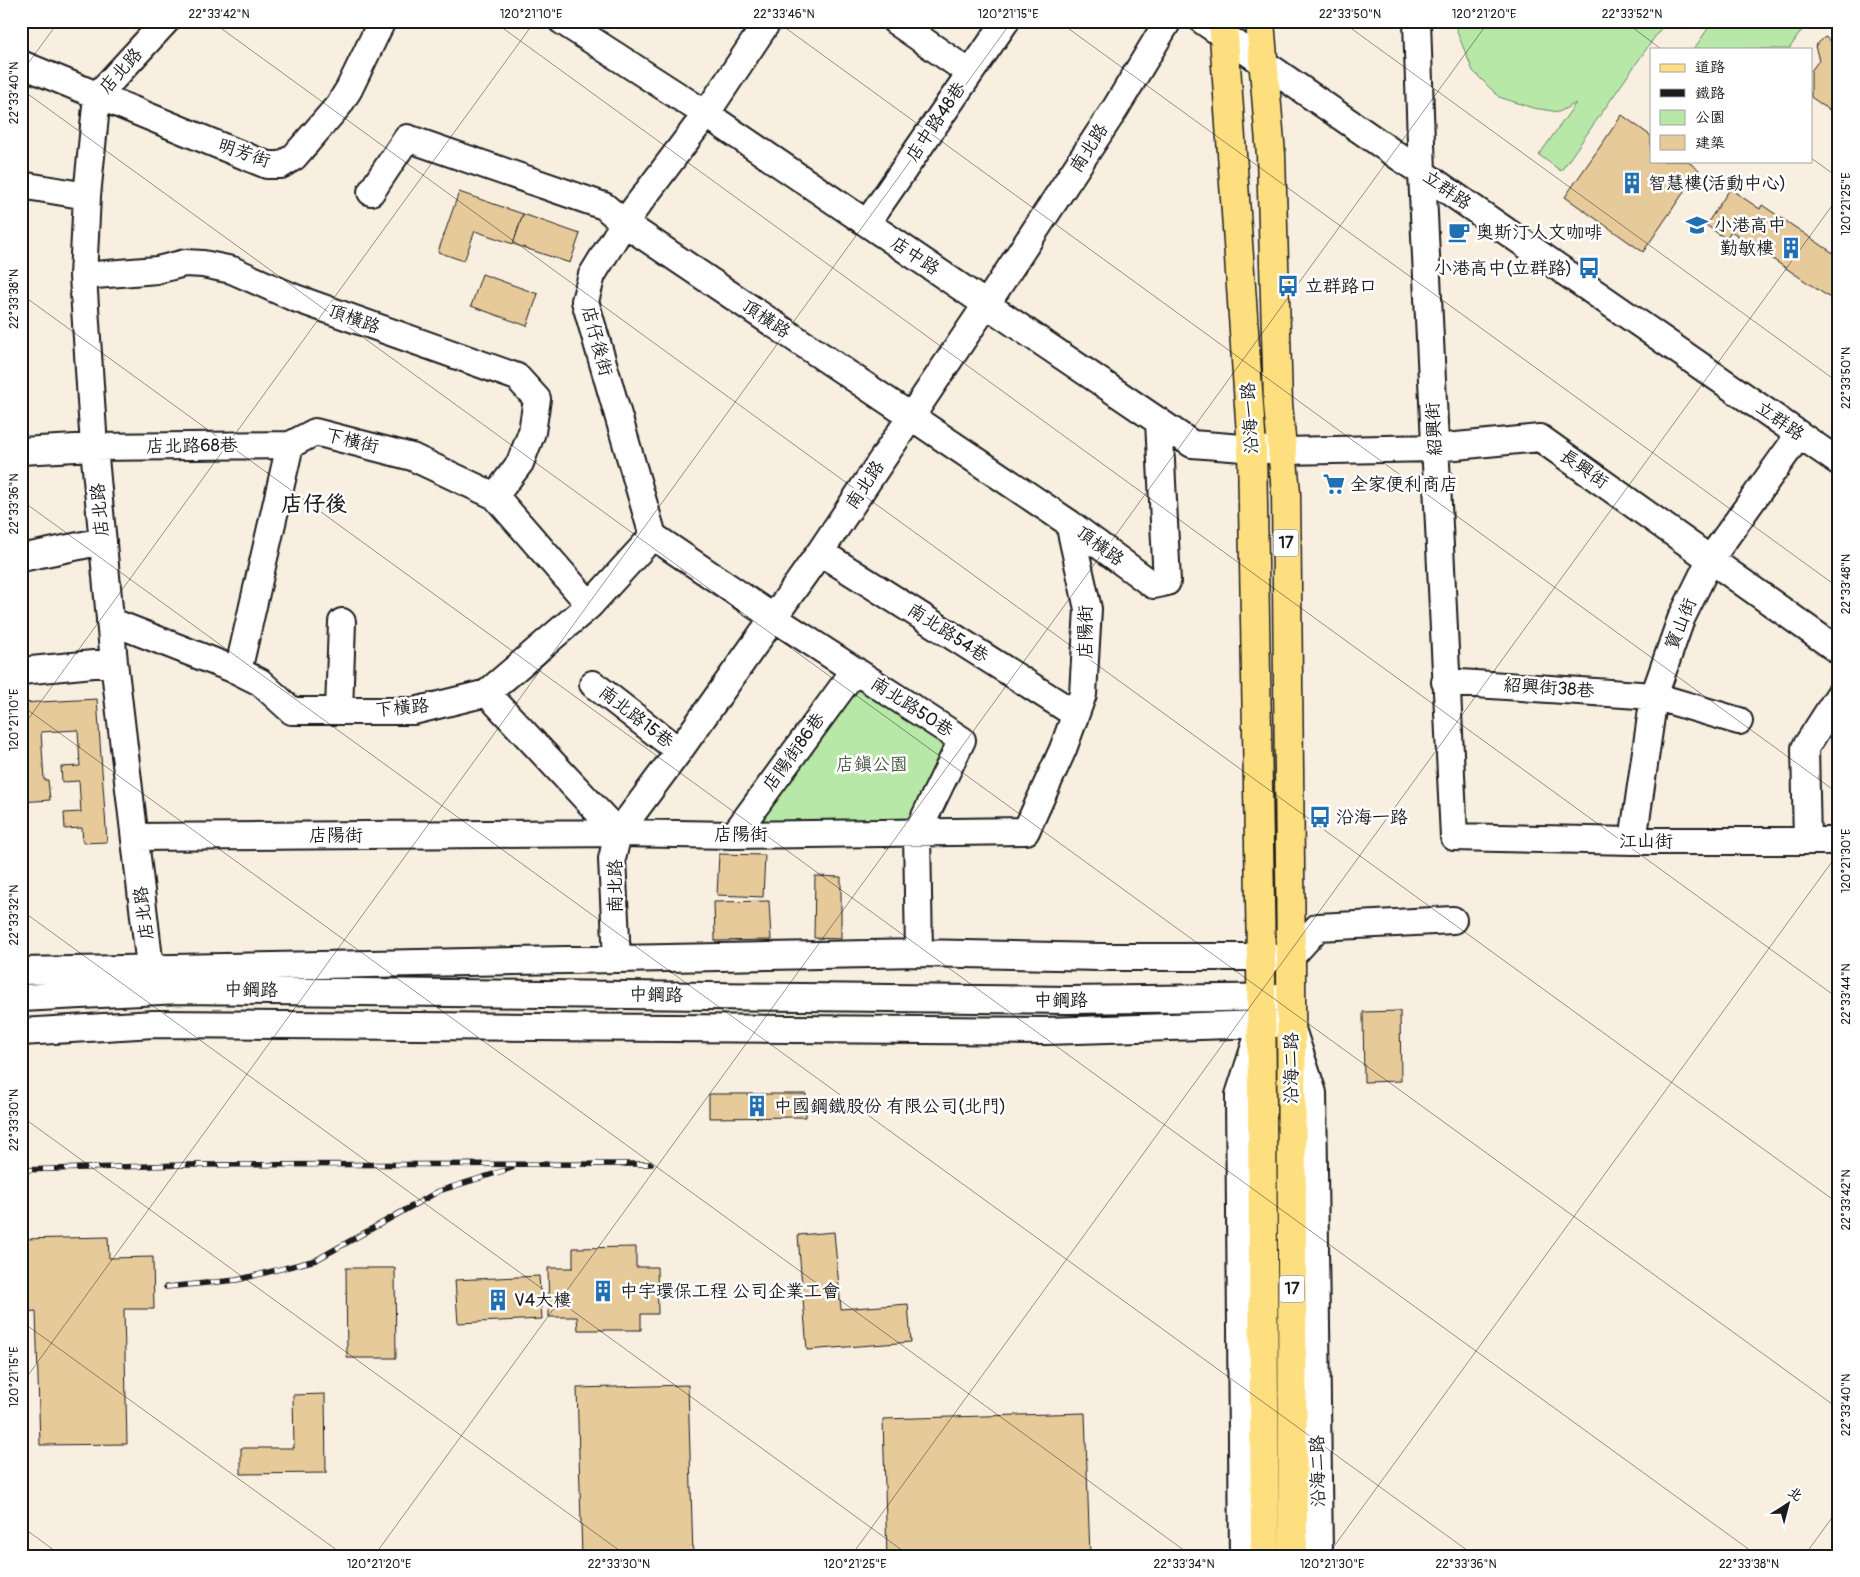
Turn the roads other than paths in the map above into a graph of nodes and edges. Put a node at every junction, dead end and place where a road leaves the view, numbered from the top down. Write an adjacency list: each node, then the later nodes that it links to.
1 (166, 21): 15 (street, 店北路)
2 (382, 21): 15 (street, 明芳街)
3 (562, 21): 16 (street, 店中路)
4 (768, 21): 16 (street, 店仔後街)
5 (895, 21): 14 (street)
6 (1006, 21): 14 (street, 店中路48巷)
7 (1168, 21): 24 (street, 南北路)
8 (1203, 21): 11 (street, 立群路)
9 (1260, 21): 12 (main road, 沿海一路 / 17)
10 (1417, 21): 17 (street, 紹興街)
11 (1224, 29): 12 (street, 立群路); 31 (main road, 沿海一路 / 17)
12 (1263, 63): 17 (street, 立群路); 33 (main road, 沿海一路 / 17)
13 (21, 64): 15 (street, 明芳街)
14 (970, 73): 22 (street, 店中路48巷)
15 (97, 96): 20 (street, 店北路)
16 (706, 114): 21 (street, 店仔後街); 22 (street, 店中路)
17 (1422, 173): 27 (street, 立群路); 30 (street, 紹興街)
18 (21, 185): 20 (street)
19 (371, 192): 21 (street, 頂橫路)
20 (87, 196): 23 (street, 店北路)
21 (624, 223): 25 (street, 頂橫路); 37 (street, 店仔後街)
22 (867, 224): 24 (street, 店中路)
23 (83, 276): 29 (street, 店北路); 35 (street, 頂橫路)
24 (986, 305): 25 (street, 南北路); 26 (street, 店中路)
25 (911, 417): 36 (street, 頂橫路); 39 (street, 南北路)
26 (1159, 421): 31 (street, 店中路); 36 (street, 頂橫路)
27 (1799, 435): 34 (street, 立群路); 41 (street, 寶山街)
28 (290, 445): 29 (street, 店北路68巷); 35 (street, 下橫街); 49 (street)
29 (94, 447): 32 (street, 店北路68巷); 38 (street, 店北路)
30 (1435, 448): 33 (street, 長興街); 41 (street, 長興街); 51 (street, 紹興街)
31 (1252, 449): 33 (street, 店中路); 70 (main road, 沿海一路 / 17)
32 (21, 451)
33 (1282, 451): 71 (main road, 沿海一路 / 17)
34 (1839, 462)
35 (495, 496): 42 (street, 下橫街)
36 (1069, 523): 57 (street, 店陽街)
37 (653, 536): 42 (street, 下橫路); 43 (street)
38 (103, 541): 40 (street); 44 (street, 店北路)
39 (820, 552): 43 (street, 南北路); 57 (street, 南北路54巷)
40 (21, 558)
41 (1710, 558): 46 (street, 長興街); 55 (street, 寶山街)
42 (590, 605): 53 (street, 下橫路)
43 (774, 618): 48 (street, 南北路50巷); 59 (street, 南北路)
44 (110, 621): 47 (street, 店北路); 49 (street, 下橫路)
45 (342, 622): 56 (street)
46 (1839, 651)
47 (114, 662): 50 (street); 63 (street, 店北路)
48 (855, 670): 61 (street, 南北路50巷); 62 (street, 店陽街86巷)
49 (238, 671): 56 (street, 下橫路)
50 (21, 672)
51 (1445, 682): 55 (street, 紹興街38巷); 64 (street, 紹興街)
52 (593, 684): 59 (street, 南北路15巷)
53 (487, 693): 56 (street, 下橫路); 60 (street)
54 (1839, 695): 66 (street)
55 (1654, 696): 58 (street, 紹興街38巷); 65 (street, 寶山街)
56 (338, 711)
57 (1075, 714): 61 (street, 店陽街)
58 (1739, 721)
59 (680, 750): 60 (street, 南北路)
60 (618, 833): 62 (street, 店陽街); 63 (street, 店陽街); 72 (street, 南北路)
61 (917, 833): 62 (street, 店陽街); 69 (street, 南北路50巷)
62 (734, 835)
63 (135, 837): 74 (street, 店北路)
64 (1454, 838): 65 (street, 江山街)
65 (1633, 841): 66 (street, 江山街)
66 (1806, 841): 67 (street, 江山街)
67 (1839, 841)
68 (1453, 920): 71 (street)
69 (919, 953): 70 (street, 中鋼路); 72 (street, 中鋼路)
70 (1261, 957): 71 (street, 中鋼路); 75 (main road, 沿海一路 / 17)
71 (1290, 957): 77 (main road, 沿海一路 / 17)
72 (616, 959): 74 (street, 中鋼路)
73 (21, 971): 74 (street, 中鋼路)
74 (151, 979): 75 (street, 中鋼路); 76 (street, 中鋼路); 78 (street, 店北路)
75 (1260, 997): 77 (street, 中鋼路); 79 (main road, 沿海一路 / 17)
76 (21, 998)
77 (1290, 1010): 79 (street, 中鋼路); 83 (main road, 沿海二路 / 17); 84 (street, 沿海二路)
78 (154, 1024): 79 (street, 中鋼路); 80 (street, 中鋼路)
79 (1261, 1025): 81 (street, 沿海二路); 82 (main road, 沿海二路 / 17)
80 (21, 1032)
81 (1243, 1556)
82 (1265, 1556)
83 (1293, 1556)
84 (1319, 1556)

